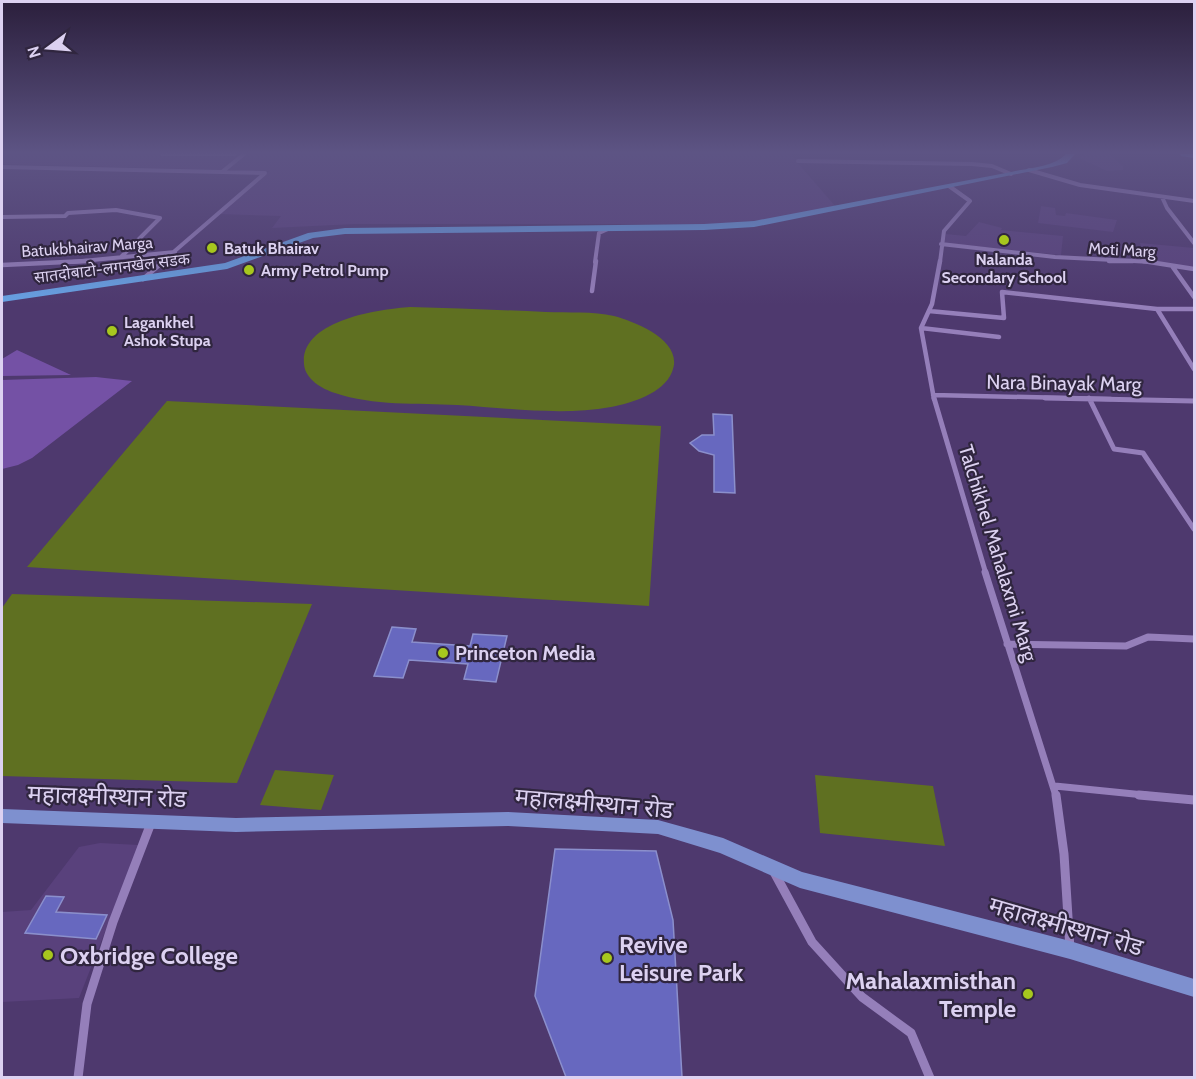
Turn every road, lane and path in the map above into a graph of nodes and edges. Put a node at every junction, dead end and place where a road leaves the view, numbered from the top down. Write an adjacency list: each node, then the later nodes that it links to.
1 (229, 204): 9 (street)
2 (855, 204): 6 (main road, सातदोबाटो-लगनखेल सडक)
3 (967, 204): 8 (street)
4 (1166, 204): 7 (street)
5 (2, 216): 10 (street)
6 (609, 228): 14 (main road, सातदोबाटो-लगनखेल सडक); 15 (street)
7 (1194, 243)
8 (941, 244): 12 (street, Moti Marg); 20 (street)
9 (175, 252): 10 (street, Batukbhairav Marga); 14 (street)
10 (121, 257): 11 (street, Batukbhairav Marga)
11 (2, 265)
12 (1172, 266): 13 (street, Moti Marg); 16 (street)
13 (1194, 269)
14 (143, 279): 17 (main road, सातदोबाटो-लगनखेल सडक)
15 (592, 291)
16 (1194, 297)
17 (2, 299)
18 (1157, 309): 19 (street); 20 (street); 23 (street)
19 (1194, 309)
20 (929, 311): 21 (street)
21 (921, 328): 22 (street); 24 (street, Talchikhel Mahalaxmi Marg)
22 (999, 337)
23 (1194, 369)
24 (933, 395): 25 (street, Nara Binayak Marg); 29 (street, Talchikhel Mahalaxmi Marg)
25 (1089, 399): 26 (street, Nara Binayak Marg); 27 (street)
26 (1194, 401)
27 (1194, 529)
28 (1194, 639): 29 (street)
29 (1007, 644): 30 (street, Talchikhel Mahalaxmi Marg)
30 (1055, 786): 31 (street); 35 (street, Talchikhel Mahalaxmi Marg)
31 (1194, 800)
32 (2, 816): 33 (street, महालक्ष्मीस्थान रोड)
33 (151, 821): 34 (street, महालक्ष्मीस्थान रोड); 37 (street)
34 (754, 858): 35 (street, महालक्ष्मीस्थान रोड); 38 (street)
35 (1070, 950): 36 (street, महालक्ष्मीस्थान रोड)
36 (1194, 988)
37 (78, 1077)
38 (930, 1077)

